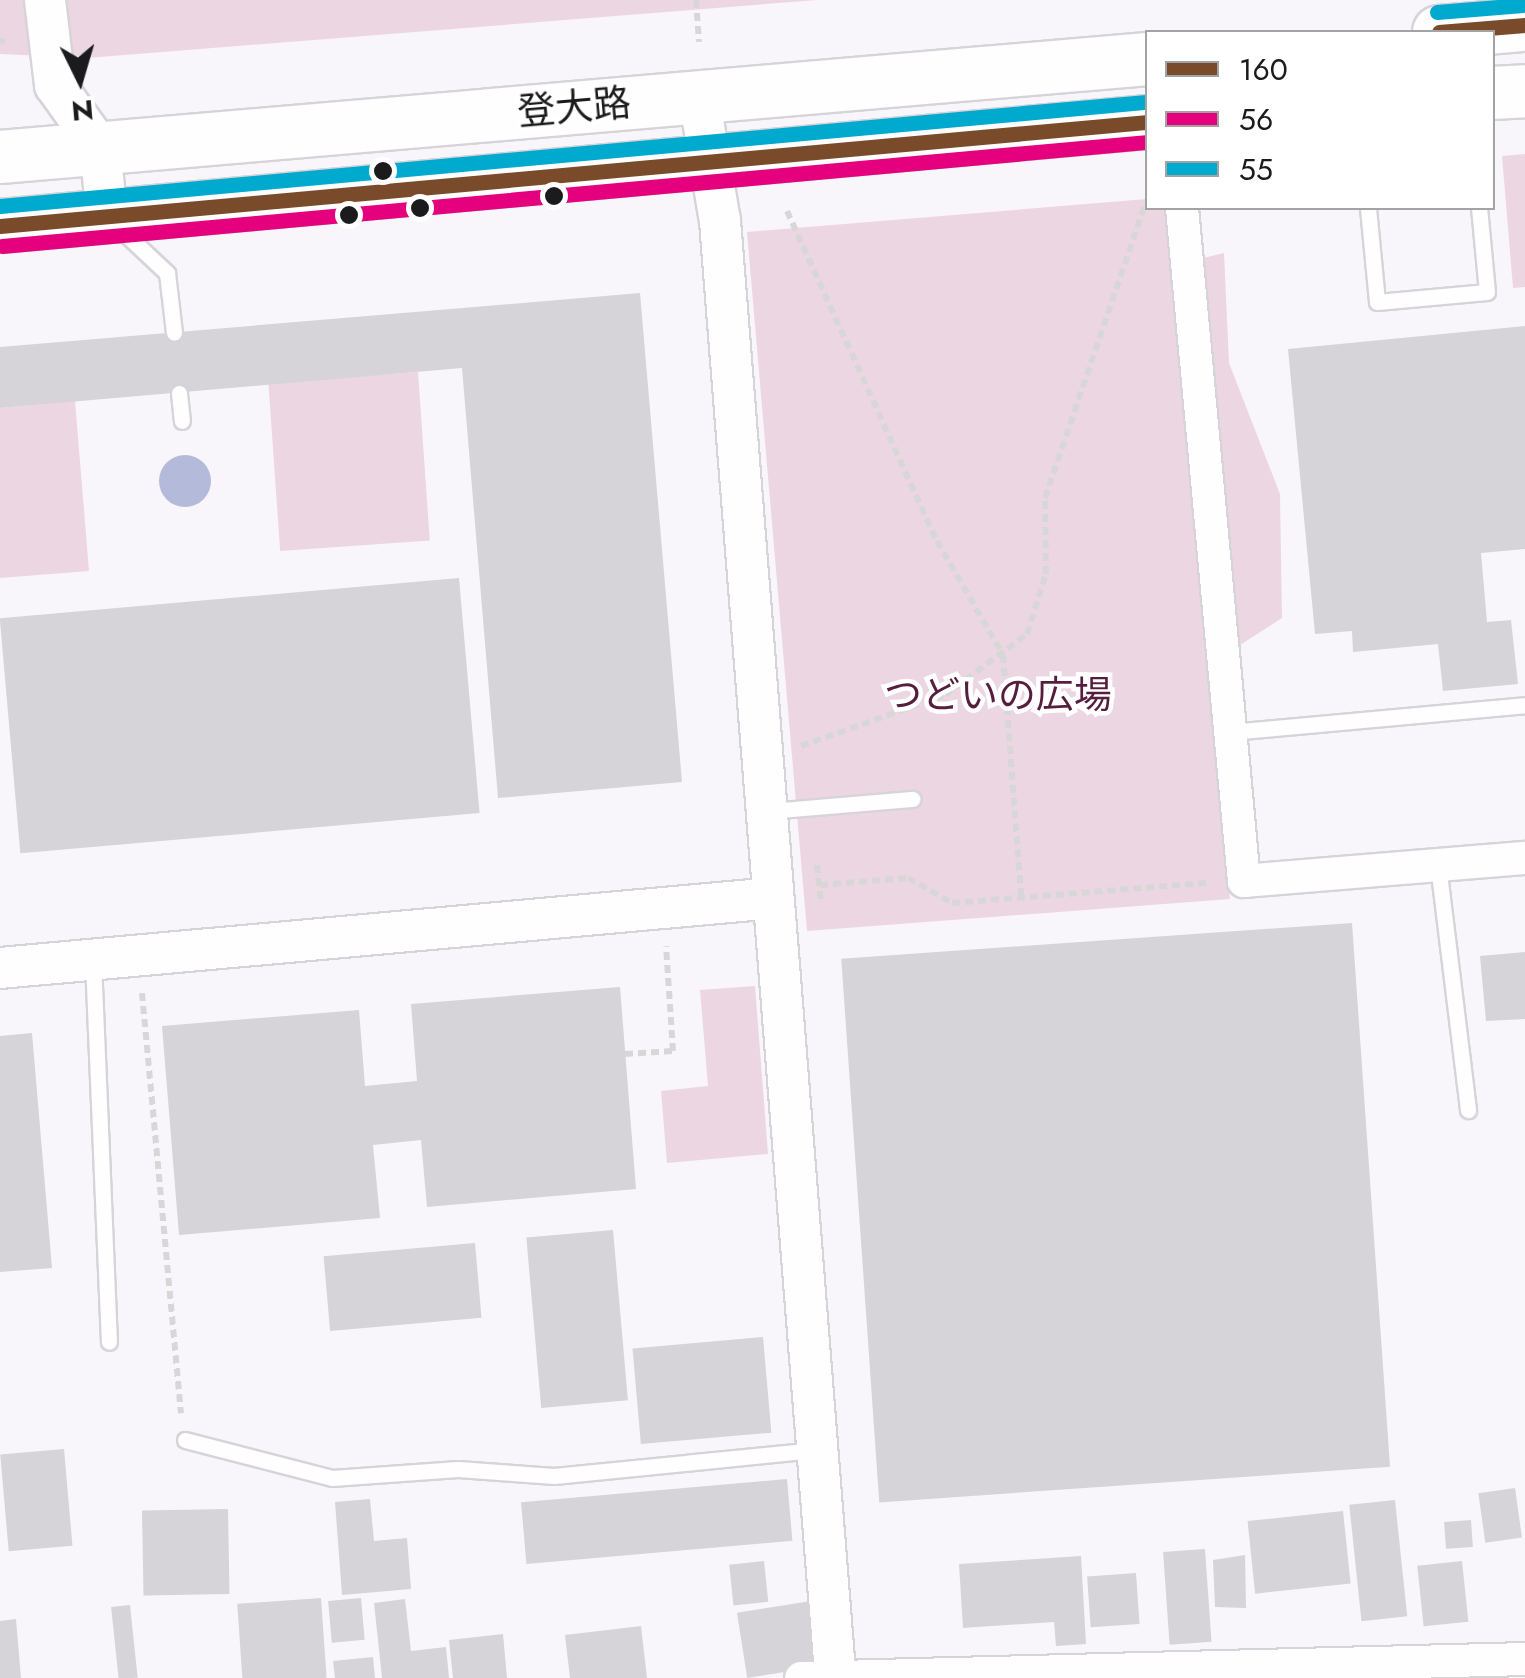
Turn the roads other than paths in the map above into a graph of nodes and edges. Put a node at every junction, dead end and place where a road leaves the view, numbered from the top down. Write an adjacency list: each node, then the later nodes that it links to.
1 (45, 0): 9 (street)
2 (1525, 24): 3 (highway)
3 (1460, 30)
4 (1145, 59): 7 (highway, 登大路)
5 (1525, 91): 6 (highway)
6 (1495, 93)
7 (698, 97): 9 (highway, 登大路); 11 (street)
8 (1145, 122): 11 (highway, 登大路)
9 (100, 148): 10 (highway, 登大路); 15 (street)
10 (0, 157)
11 (705, 163): 15 (highway, 登大路); 23 (street)
12 (1182, 210): 21 (street)
13 (1368, 210): 14 (lane)
14 (1478, 210)
15 (106, 216): 16 (highway, 登大路); 17 (lane)
16 (0, 226)
17 (174, 333)
18 (179, 393): 19 (lane)
19 (182, 421)
20 (1525, 705): 21 (lane)
21 (1230, 732): 25 (street)
22 (913, 799): 23 (lane)
23 (766, 811): 26 (street)
24 (1525, 858): 25 (street)
25 (1438, 865): 29 (lane)
26 (772, 898): 27 (street); 32 (street)
27 (93, 960): 28 (street); 30 (lane)
28 (0, 968)
29 (1468, 1110)
30 (109, 1342)
31 (184, 1435): 32 (lane)
32 (816, 1450): 34 (street)
33 (1525, 1659): 34 (street)
34 (824, 1676)

